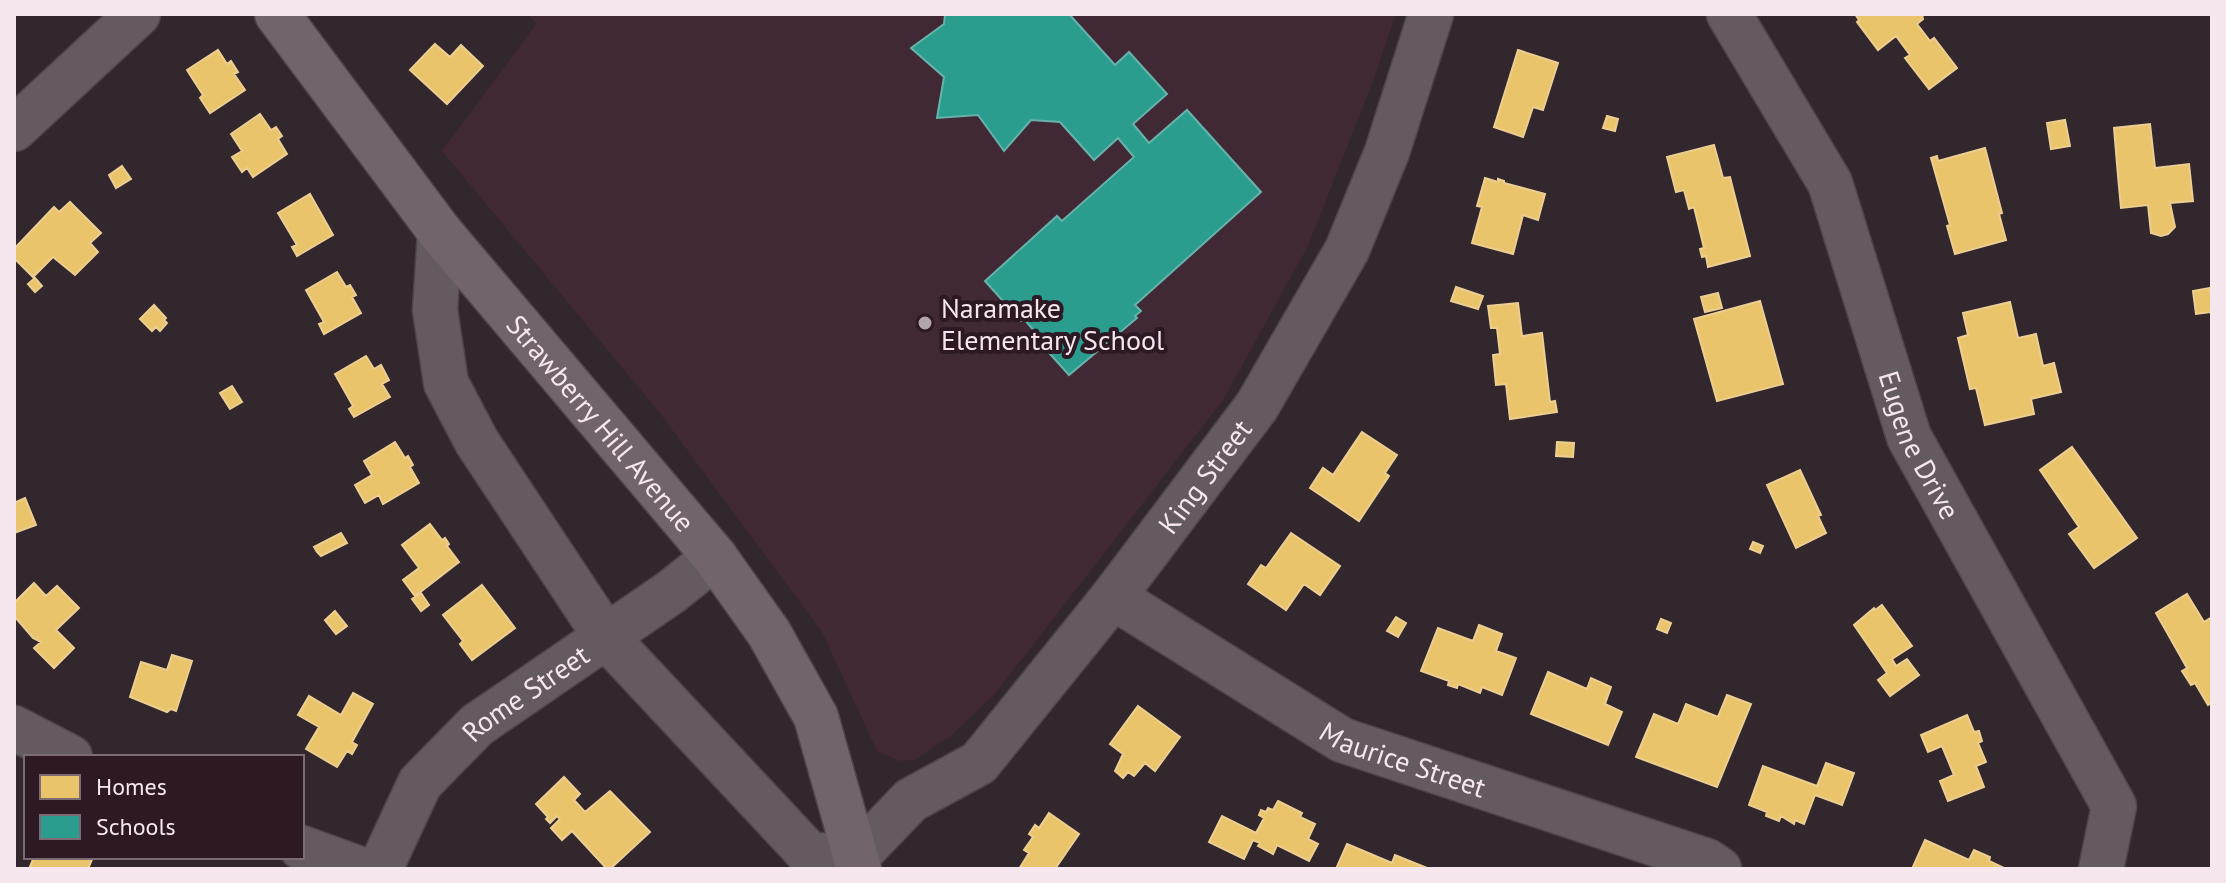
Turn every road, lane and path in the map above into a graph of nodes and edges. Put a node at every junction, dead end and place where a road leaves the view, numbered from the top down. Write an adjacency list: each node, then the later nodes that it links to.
1 (138, 14): 5 (street)
2 (277, 14): 6 (main road, Strawberry Hill Avenue)
3 (1431, 14): 8 (street, King Street)
4 (1729, 14): 17 (street, Eugene Drive)
5 (14, 129)
6 (440, 232): 7 (main road, Strawberry Hill Avenue); 9 (street)
7 (715, 557): 9 (street, Rome Street); 13 (main road, Strawberry Hill Avenue)
8 (1113, 597): 13 (street, King Street); 16 (street, Maurice Street)
9 (606, 637): 13 (street); 15 (street, Rome Street)
10 (14, 728): 11 (street)
11 (66, 755)
12 (304, 849): 14 (street)
13 (858, 863)
14 (360, 869)
15 (380, 869)
16 (1719, 869)
17 (2101, 869)

